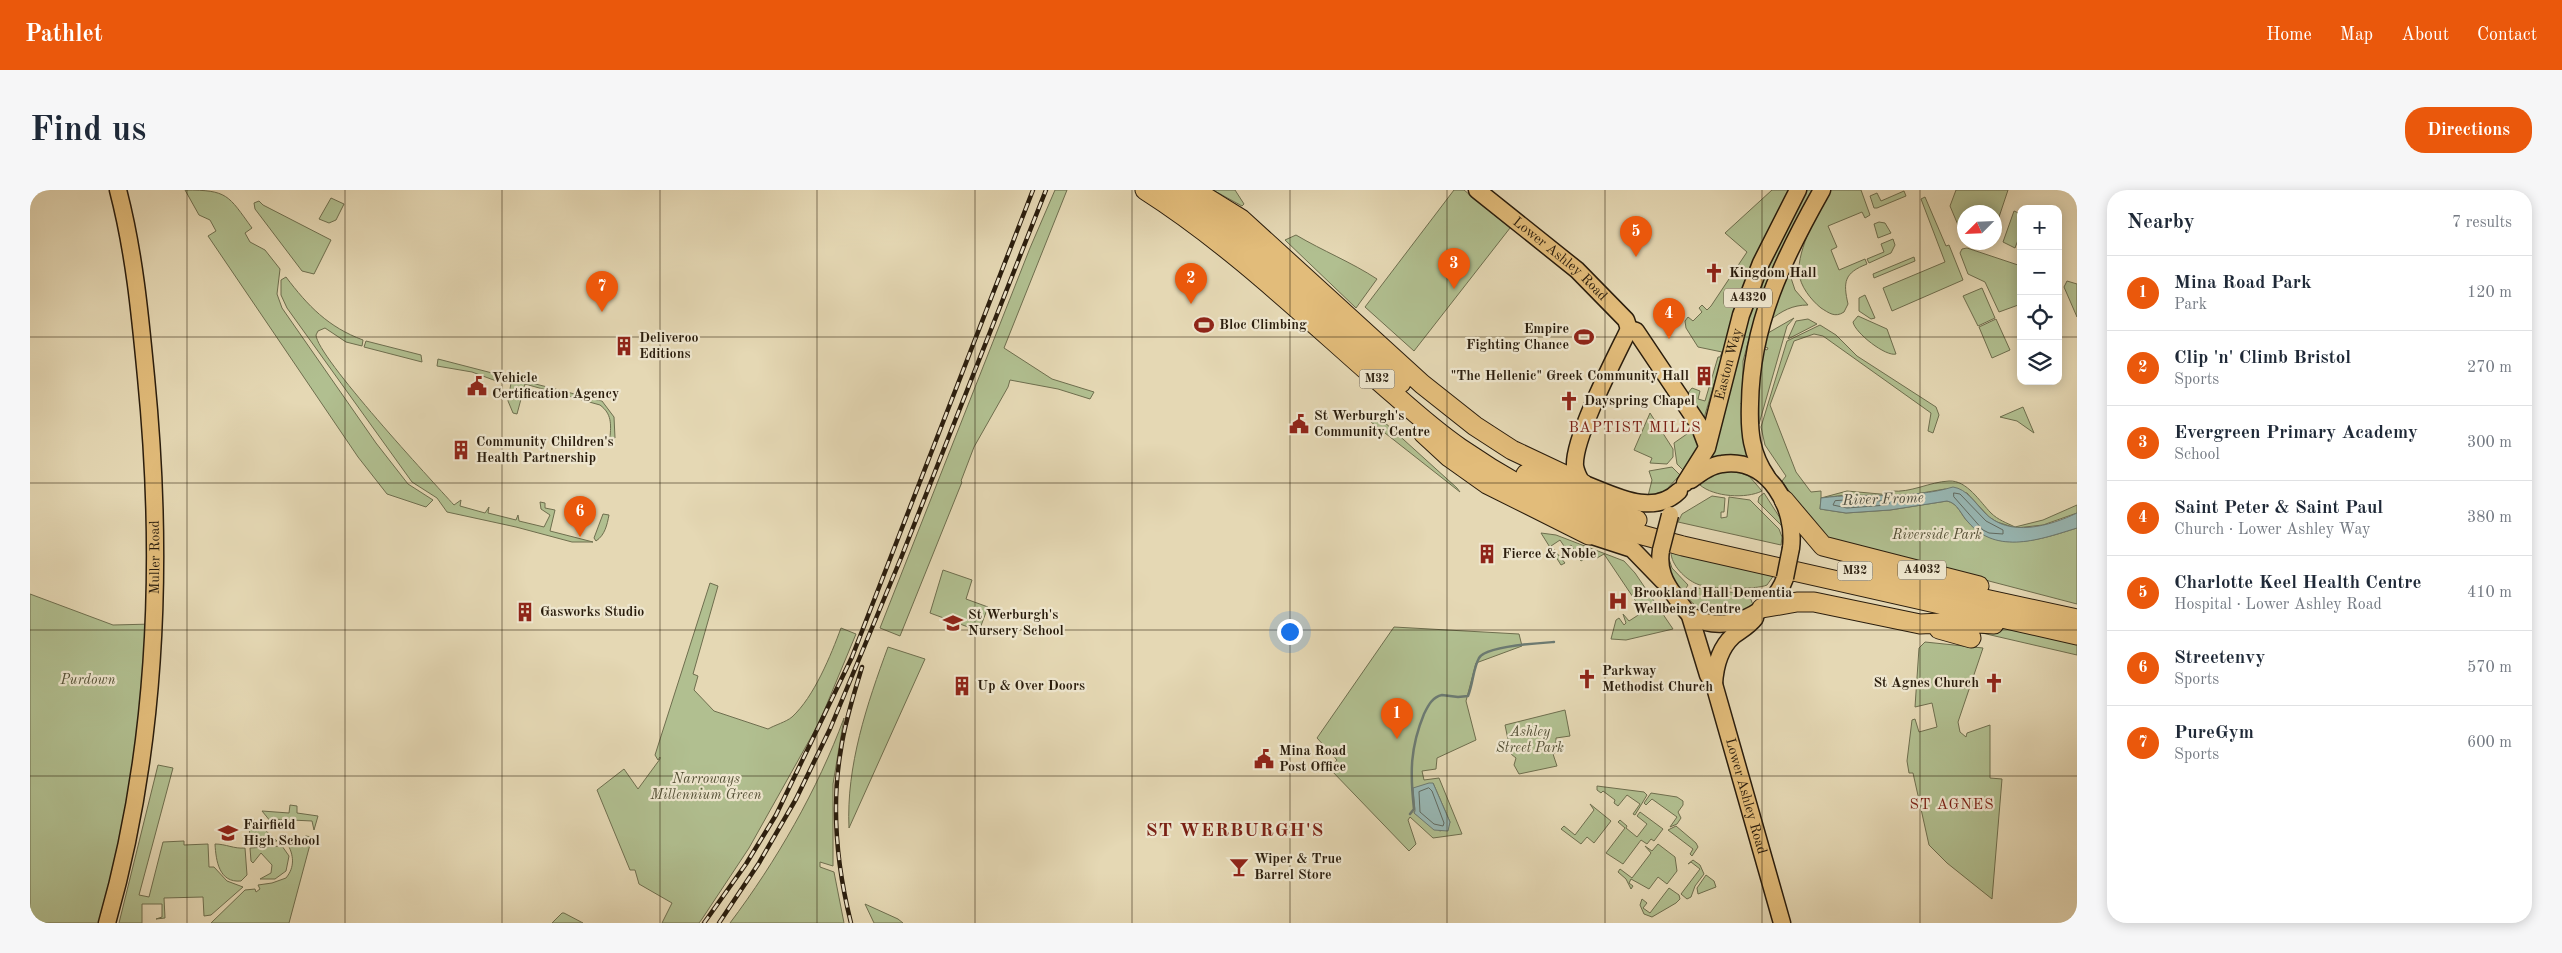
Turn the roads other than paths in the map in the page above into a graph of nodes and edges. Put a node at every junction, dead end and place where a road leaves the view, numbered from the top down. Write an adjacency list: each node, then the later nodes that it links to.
1 (118, 190): 25 (main road, Muller Road)
2 (1145, 190): 8 (highway, M32)
3 (1171, 190): 21 (highway, M32)
4 (1194, 190): 12 (highway, M32)
5 (1477, 190): 9 (main road, Lower Ashley Road)
6 (1798, 190): 10 (main road, Easton Way / A4320)
7 (1822, 190): 11 (main road, Easton Way / A4320)
8 (1311, 322): 15 (highway, M32); 21 (highway, M32)
9 (1632, 330): 10 (main road, Lower Ashley Road); 12 (main road)
10 (1707, 448): 13 (main road, Easton Way / A4320)
11 (1767, 477): 13 (main road, A4320); 14 (main road, A4320)
12 (1582, 483): 13 (main road)
13 (1682, 487): 16 (main road, A4320, bridge)
14 (1784, 500): 17 (main road, A4320, bridge); 18 (highway, A4032)
15 (1589, 535): 16 (main road)
16 (1669, 588): 19 (main road, A4320)
17 (1760, 610): 19 (main road, A4320); 20 (highway); 23 (main road, Lower Ashley Road)
18 (2077, 615)
19 (1690, 616): 23 (main road, Lower Ashley Road)
20 (1920, 624): 21 (highway); 22 (highway)
21 (2075, 629)
22 (1971, 638)
23 (1714, 684): 24 (main road, Lower Ashley Road)
24 (1780, 916)
25 (107, 923)

